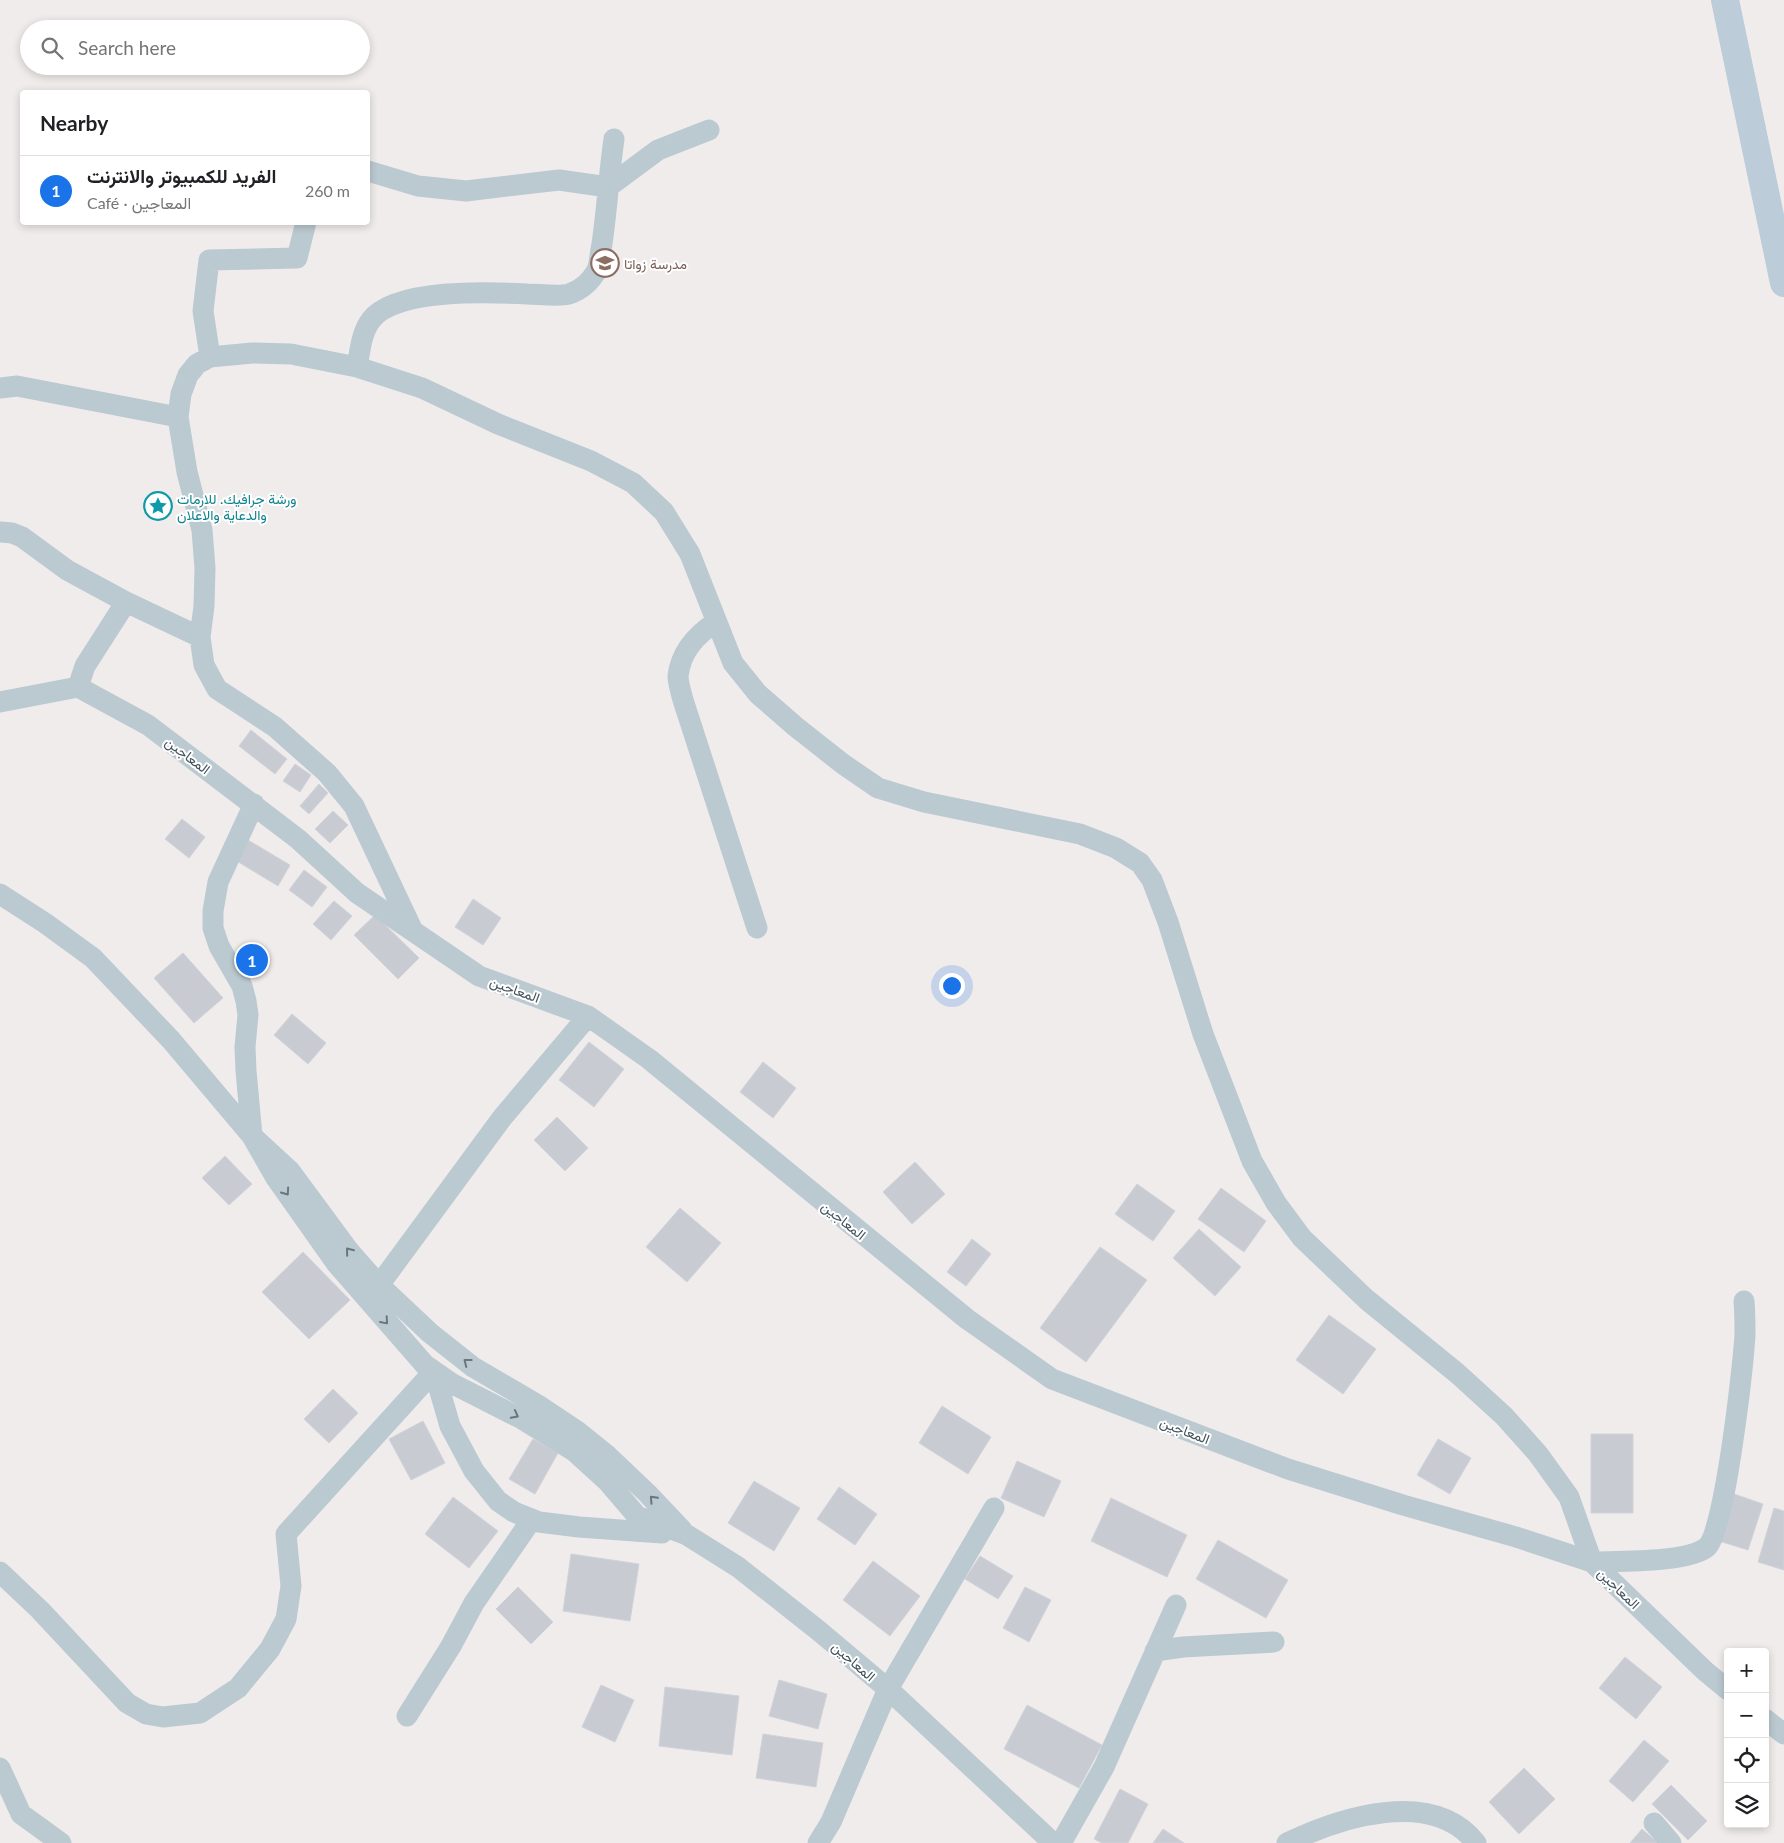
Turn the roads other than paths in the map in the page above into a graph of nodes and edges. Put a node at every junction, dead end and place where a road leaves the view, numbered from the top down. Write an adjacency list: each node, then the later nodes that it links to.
1 (1725, 0): 7 (street)
2 (710, 130): 5 (street)
3 (614, 138): 5 (street)
4 (370, 172): 5 (street)
5 (608, 187): 9 (street)
6 (305, 225): 8 (street)
7 (1784, 283)
8 (210, 357): 9 (street); 11 (street)
9 (357, 367): 14 (street)
10 (0, 388): 11 (street)
11 (178, 417): 15 (street)
12 (0, 532): 13 (street)
13 (126, 602): 15 (street); 16 (street)
14 (716, 622): 20 (street); 30 (street)
15 (200, 637): 21 (street)
16 (78, 687): 17 (street); 18 (street, المعاجين)
17 (0, 702)
18 (254, 804): 21 (street, المعاجين); 23 (street)
19 (0, 894): 23 (street)
20 (757, 928)
21 (412, 929): 22 (street, المعاجين)
22 (588, 1016): 24 (street); 30 (street, المعاجين)
23 (252, 1136): 24 (street)
24 (373, 1293): 26 (street, one-way to 26); 29 (street, one-way to 24)
25 (1744, 1301): 30 (street)
26 (434, 1371): 28 (street); 29 (street, one-way to 29); 31 (street)
27 (994, 1508): 36 (street)
28 (532, 1519): 29 (street); 37 (street)
29 (686, 1535): 36 (street, المعاجين)
30 (1592, 1562): 35 (street, المعاجين)
31 (0, 1572)
32 (1176, 1605): 34 (street)
33 (1274, 1642): 34 (street)
34 (1155, 1650): 45 (street)
35 (1724, 1687)
36 (888, 1690): 43 (street); 44 (street, المعاجين)
37 (407, 1716)
38 (1769, 1722): 39 (street)
39 (1784, 1734)
40 (0, 1768): 42 (street)
41 (1654, 1823): 48 (street)
42 (61, 1843)
43 (818, 1843)
44 (1053, 1843)
45 (1062, 1843)
46 (1287, 1843): 47 (street)
47 (1476, 1843)
48 (1671, 1843)

